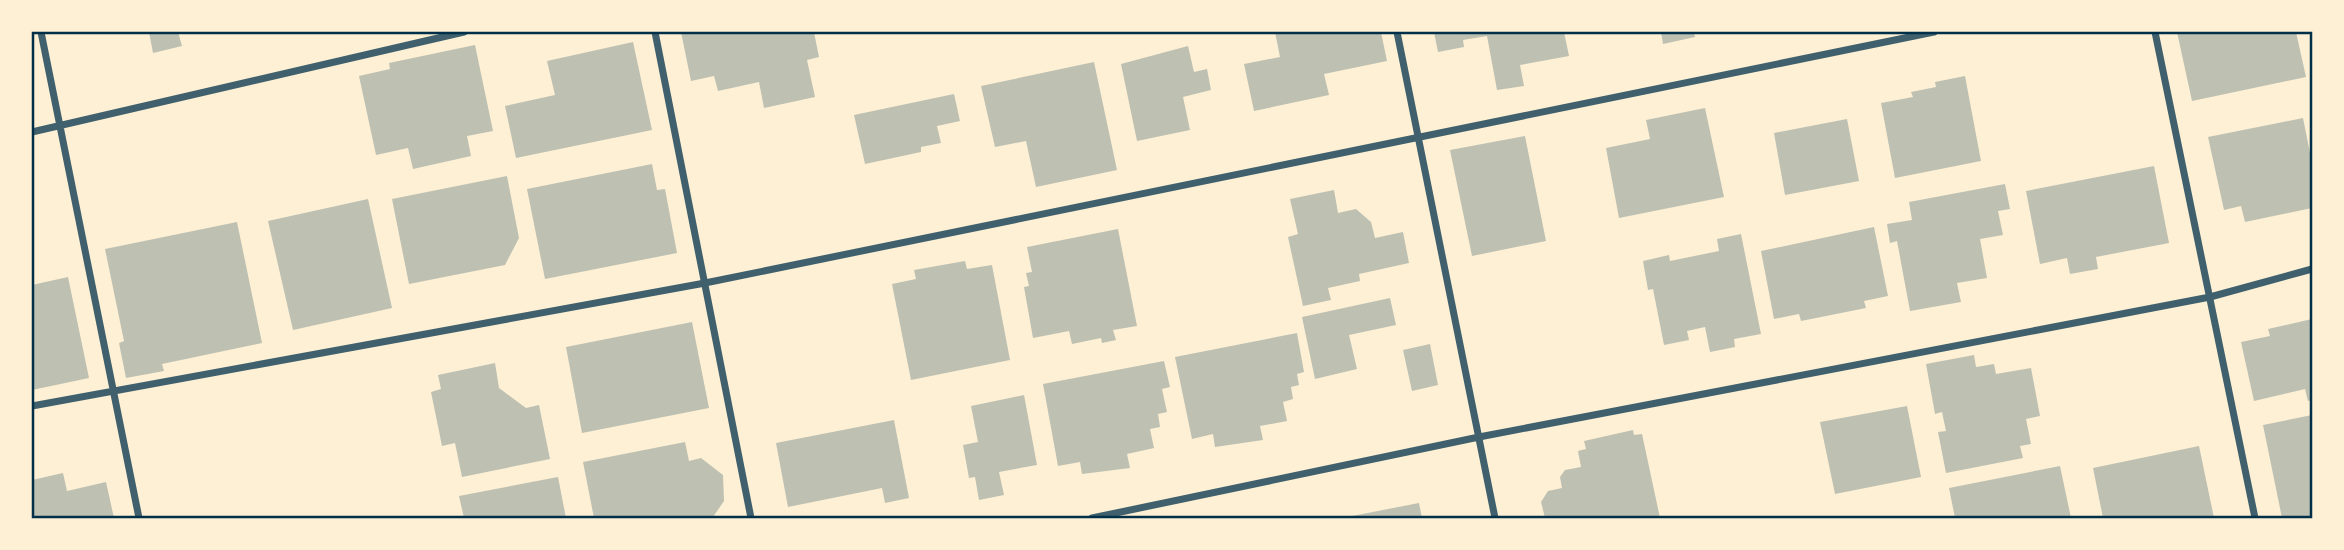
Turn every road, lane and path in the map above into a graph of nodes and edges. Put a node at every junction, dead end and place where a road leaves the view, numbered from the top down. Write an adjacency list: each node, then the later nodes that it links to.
1 (41, 32): 7 (street)
2 (464, 32): 7 (street)
3 (654, 32): 11 (street)
4 (1397, 32): 9 (street)
5 (1934, 32): 9 (street)
6 (2155, 32): 12 (street)
7 (59, 127): 8 (street); 13 (street)
8 (32, 132)
9 (1419, 137): 11 (street); 15 (street)
10 (2312, 269): 12 (street)
11 (705, 283): 13 (street); 17 (street)
12 (2210, 297): 15 (street); 20 (street)
13 (111, 389): 14 (street); 16 (street)
14 (32, 406)
15 (1479, 438): 18 (street); 19 (street)
16 (139, 519)
17 (751, 519)
18 (1092, 519)
19 (1495, 519)
20 (2255, 519)

